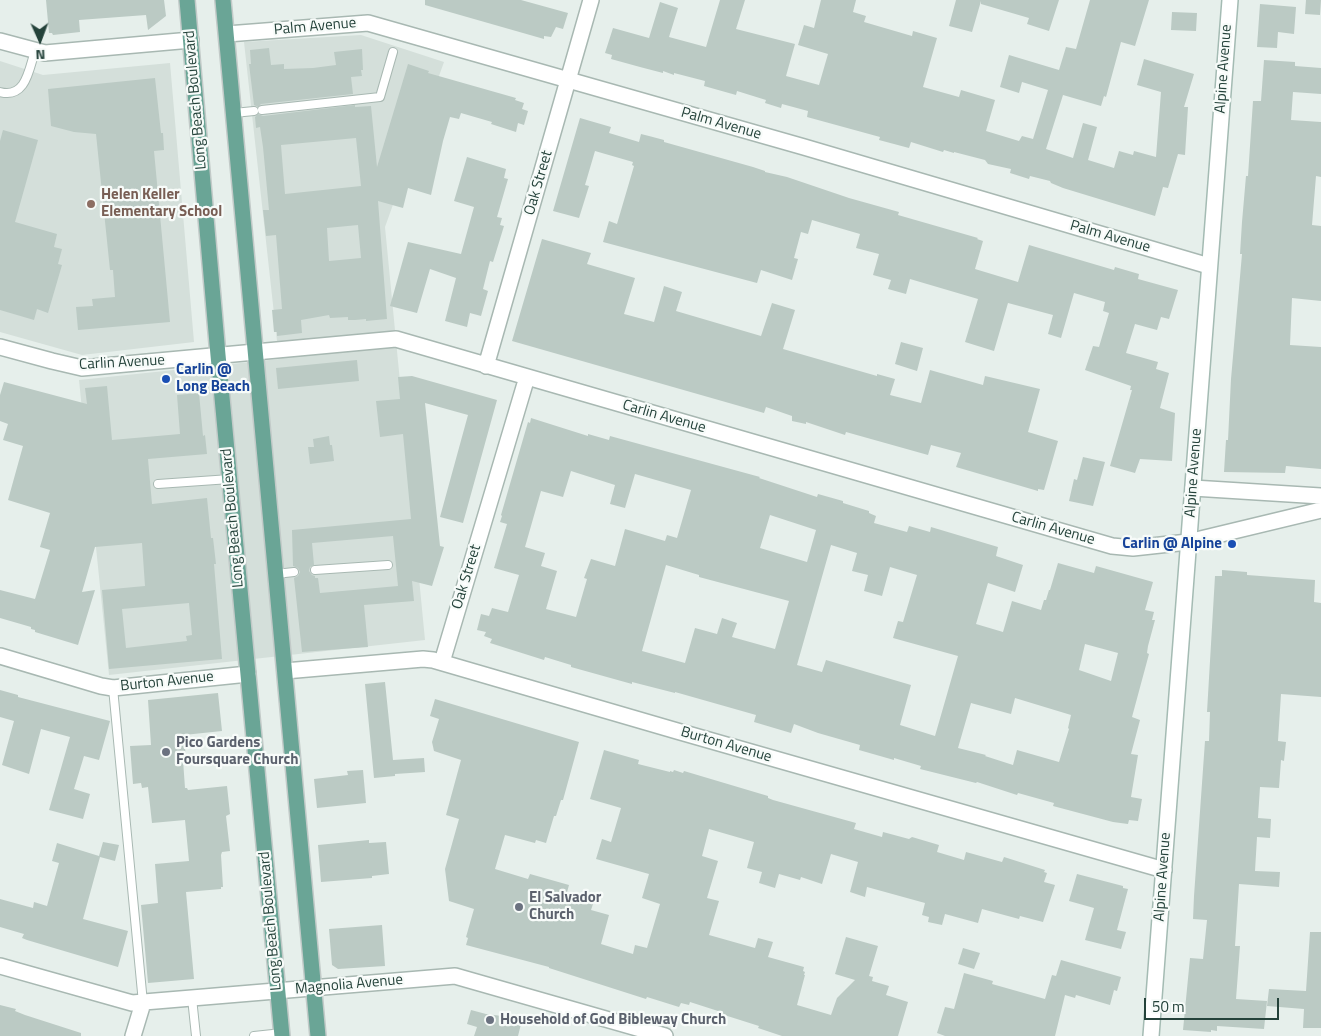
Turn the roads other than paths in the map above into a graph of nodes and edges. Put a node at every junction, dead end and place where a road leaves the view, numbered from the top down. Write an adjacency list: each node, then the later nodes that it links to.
1 (188, 0): 7 (main road, Long Beach Boulevard)
2 (223, 0): 5 (main road)
3 (591, 0): 10 (street, Oak Street)
4 (1230, 0): 13 (street, Alpine Avenue)
5 (227, 34): 10 (street, Palm Avenue); 12 (main road)
6 (0, 40): 8 (street)
7 (191, 40): 8 (street); 16 (main road, Long Beach Boulevard)
8 (35, 51): 11 (lane)
9 (393, 52): 12 (lane)
10 (568, 81): 13 (street, Palm Avenue); 17 (street, Oak Street)
11 (0, 92)
12 (234, 113): 15 (main road)
13 (1209, 266): 21 (street, Alpine Avenue)
14 (0, 346): 16 (street, Carlin Avenue)
15 (256, 352): 16 (street, Carlin Avenue); 17 (street, Carlin Avenue); 28 (main road)
16 (218, 355): 19 (main road, Long Beach Boulevard)
17 (486, 366): 18 (street, Carlin Avenue)
18 (526, 377): 24 (street, Carlin Avenue); 30 (street, Oak Street)
19 (230, 479): 20 (lane); 32 (main road, Long Beach Boulevard)
20 (158, 484)
21 (1193, 488): 22 (street); 24 (street, Alpine Avenue)
22 (1321, 496)
23 (1321, 510): 24 (street, Carlin Avenue)
24 (1188, 542): 34 (street, Alpine Avenue)
25 (388, 565): 26 (lane)
26 (314, 570)
27 (294, 572): 28 (lane)
28 (276, 574): 31 (main road)
29 (0, 656): 33 (street, Burton Avenue)
30 (442, 662): 31 (street, Burton Avenue); 34 (street, Burton Avenue)
31 (285, 671): 36 (main road)
32 (248, 674): 33 (street, Burton Avenue); 37 (main road, Long Beach Boulevard)
33 (113, 688): 39 (lane)
34 (1164, 870): 46 (street, Alpine Avenue)
35 (0, 966): 39 (street, Magnolia Avenue)
36 (314, 988): 37 (street, Magnolia Avenue); 44 (main road); 45 (street, Magnolia Avenue)
37 (278, 991): 38 (street, Magnolia Avenue); 40 (main road, Long Beach Boulevard)
38 (192, 998): 39 (street, Magnolia Avenue); 42 (lane)
39 (143, 1003): 41 (street)
40 (282, 1034): 43 (lane)
41 (133, 1036)
42 (196, 1036)
43 (254, 1036)
44 (318, 1036)
45 (665, 1036)
46 (1151, 1036)

